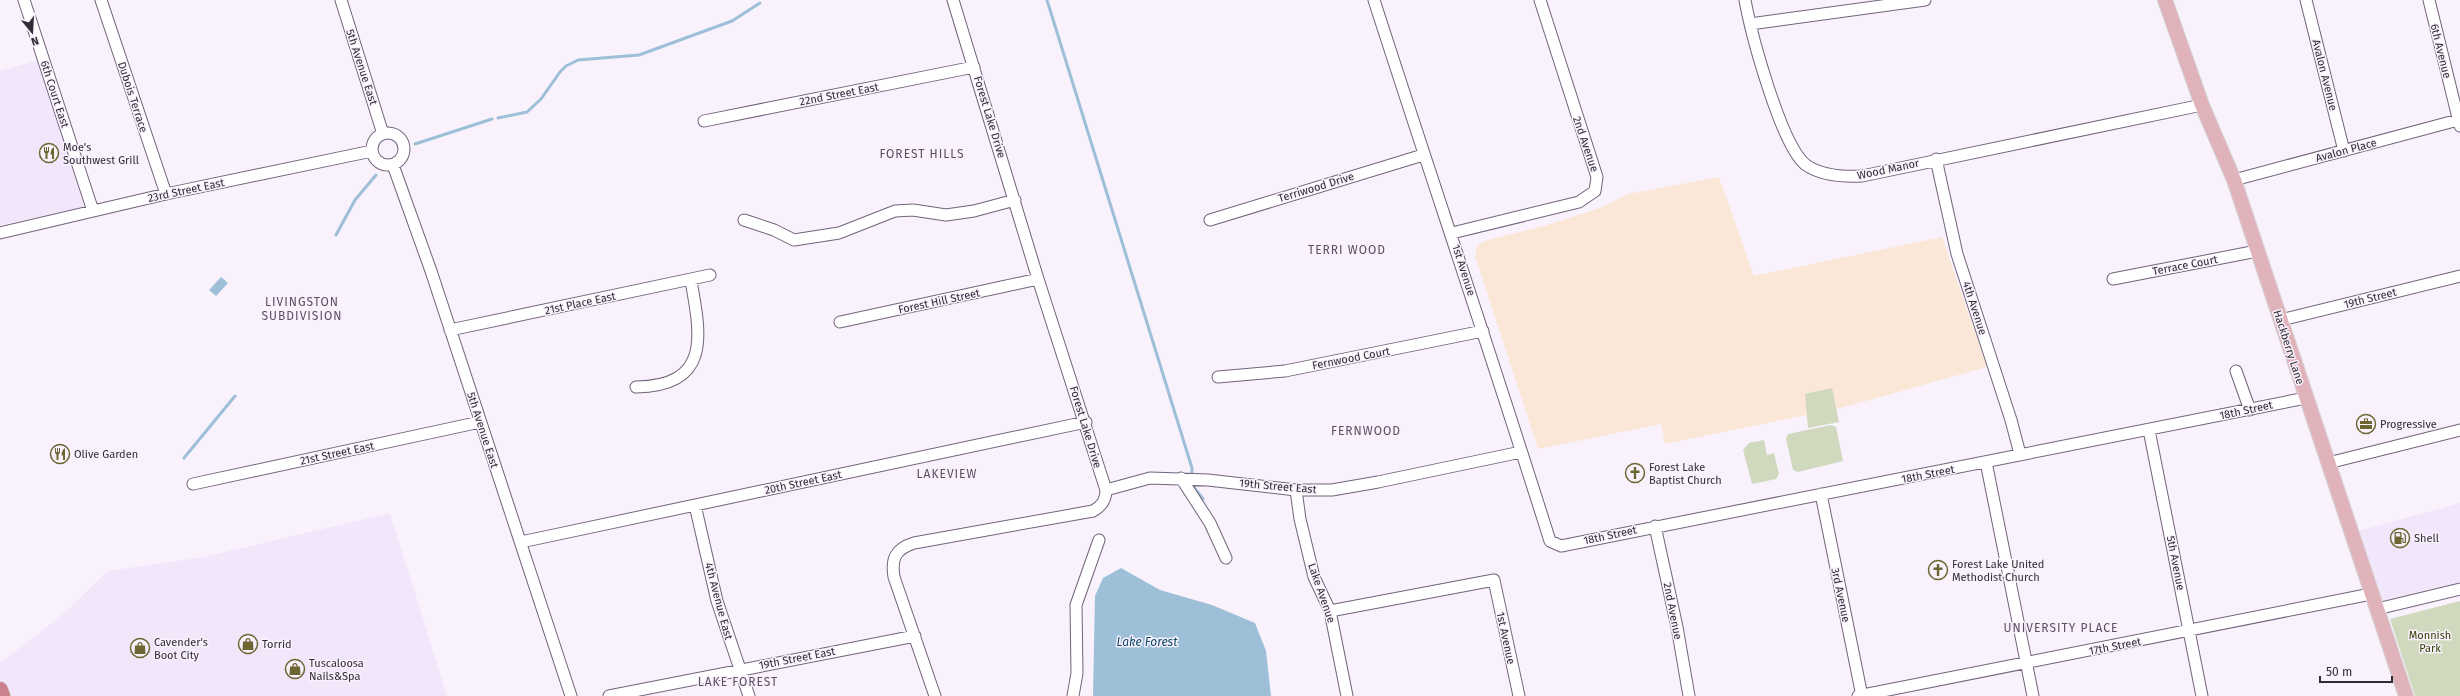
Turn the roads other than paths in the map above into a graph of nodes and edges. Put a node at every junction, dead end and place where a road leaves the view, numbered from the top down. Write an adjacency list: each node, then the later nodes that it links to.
1 (24, 0): 27 (street, 6th Court East)
2 (101, 0): 25 (street, Dubois Terrace)
3 (341, 0): 18 (street, 5th Avenue East)
4 (953, 0): 14 (street, Forest Lake Drive)
5 (1374, 0): 21 (street, 1st Avenue)
6 (1540, 0): 31 (street, 2nd Avenue)
7 (1745, 0): 13 (street, Wood Manor)
8 (1925, 0): 13 (street)
9 (2165, 0): 12 (main road, Hackberry Lane)
10 (2306, 0): 20 (street, Avalon Avenue)
11 (2429, 0): 17 (street, 6th Avenue)
12 (2174, 7): 15 (main road, Hackberry Lane)
13 (1750, 24): 22 (street, Wood Manor)
14 (974, 67): 16 (street, 22nd Street East); 26 (street, Forest Lake Drive)
15 (2202, 105): 22 (street, Wood Manor); 24 (main road, Hackberry Lane)
16 (704, 122)
17 (2459, 123): 20 (street, Avalon Place)
18 (383, 134): 19 (street); 23 (street)
19 (372, 151): 23 (street); 25 (street, 23rd Street East)
20 (2344, 151): 24 (street, Avalon Place)
21 (1423, 155): 29 (street, Terriwood Drive); 31 (street, 1st Avenue)
22 (1936, 159): 52 (street, 4th Avenue)
23 (393, 165): 40 (street, 5th Avenue East)
24 (2234, 180): 32 (main road, Hackberry Lane)
25 (166, 194): 27 (street, 23rd Street East)
26 (1015, 200): 28 (street); 35 (street, Forest Lake Drive)
27 (93, 211): 30 (street, 23rd Street East)
28 (744, 220)
29 (1210, 220)
30 (0, 233)
31 (1452, 233): 41 (street, 1st Avenue)
32 (2257, 251): 36 (street, Terrace Court); 38 (main road, Hackberry Lane)
33 (710, 275): 37 (street, 21st Place East)
34 (2460, 276): 38 (street, 19th Street)
35 (1038, 279): 39 (street, Forest Hill Street); 48 (street, Forest Lake Drive)
36 (2113, 279)
37 (691, 281): 40 (street, 21st Place East); 44 (street)
38 (2281, 320): 45 (main road, Hackberry Lane)
39 (840, 322)
40 (450, 330): 47 (street, 5th Avenue East)
41 (1483, 332): 43 (street, Fernwood Court); 51 (street, 1st Avenue)
42 (2236, 372): 46 (street)
43 (1218, 377)
44 (636, 387)
45 (2306, 398): 46 (street, 18th Street); 54 (main road, Hackberry Lane)
46 (2250, 410): 49 (street, 18th Street)
47 (480, 422): 56 (street, 21st Street East); 64 (street, 5th Avenue East)
48 (1086, 422): 57 (street, Forest Lake Drive); 60 (street, 20th Street East)
49 (2148, 430): 52 (street, 18th Street); 70 (street, 5th Avenue)
50 (2460, 430): 54 (street)
51 (1521, 452): 58 (street, 19th Street East); 63 (street, 1st Avenue)
52 (2020, 454): 53 (street, 18th Street)
53 (1986, 462): 59 (street, 18th Street); 72 (street)
54 (2328, 463): 67 (main road, Hackberry Lane)
55 (1181, 478): 57 (street, 19th Street East); 58 (street, 19th Street East); 65 (street)
56 (193, 484)
57 (1106, 490): 71 (street)
58 (1296, 490): 69 (street, Lake Avenue)
59 (1821, 494): 61 (street, 18th Street); 84 (street, 3rd Avenue)
60 (695, 505): 64 (street, 20th Street East); 73 (street, 4th Avenue East)
61 (1655, 526): 63 (street, 18th Street); 83 (street, 2nd Avenue)
62 (1099, 540): 80 (street)
63 (1550, 541)
64 (520, 542): 76 (street, 5th Avenue East)
65 (1226, 558)
66 (2460, 589): 68 (street)
67 (2371, 594): 68 (main road, Hackberry Lane); 70 (street, 17th Street)
68 (2377, 608): 87 (main road, Hackberry Lane)
69 (1330, 611): 81 (street, Lake Avenue); 82 (street, 1st Avenue)
70 (2188, 631): 72 (street, 17th Street); 86 (street, 5th Avenue)
71 (915, 636): 73 (street, 19th Street East); 79 (street)
72 (2027, 663): 84 (street, 17th Street); 85 (street)
73 (740, 670): 77 (street, 19th Street East); 78 (street, 4th Avenue East)
74 (0, 690): 75 (highway)
75 (2, 696)
76 (571, 696)
77 (609, 696)
78 (749, 696)
79 (935, 696)
80 (1074, 696)
81 (1347, 696)
82 (1519, 696)
83 (1688, 696)
84 (1861, 696)
85 (2033, 696)
86 (2202, 696)
87 (2406, 696)

